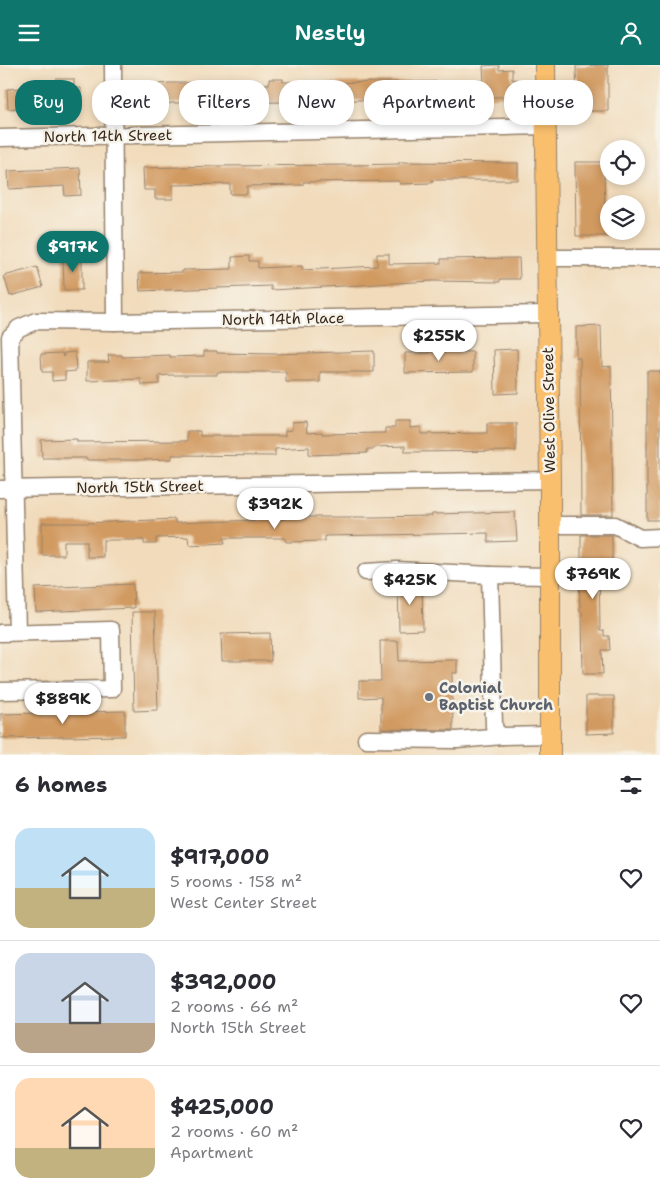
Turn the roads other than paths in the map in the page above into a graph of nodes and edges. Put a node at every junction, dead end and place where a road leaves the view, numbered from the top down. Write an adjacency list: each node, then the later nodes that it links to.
1 (113, 65): 4 (street)
2 (545, 65): 3 (main road, West Olive Street)
3 (545, 126): 4 (street, North 14th Street); 6 (main road, West Olive Street)
4 (113, 136): 5 (street, North 14th Street); 9 (street)
5 (0, 138)
6 (546, 258): 7 (street); 8 (main road, West Olive Street)
7 (660, 258)
8 (547, 314): 9 (street, North 14th Place); 10 (main road, West Olive Street)
9 (115, 322): 11 (street, North 14th Place)
10 (550, 480): 11 (street, North 15th Street); 12 (main road, West Olive Street)
11 (7, 489): 17 (street)
12 (550, 525): 13 (street); 16 (main road, West Olive Street)
13 (660, 537)
14 (366, 572): 15 (street)
15 (490, 575): 16 (street); 21 (street)
16 (550, 576): 20 (main road, West Olive Street)
17 (18, 632): 18 (street); 19 (street)
18 (0, 633)
19 (0, 691)
20 (550, 735): 21 (street); 23 (main road, West Olive Street)
21 (502, 736): 22 (street)
22 (366, 739)
23 (550, 755)

